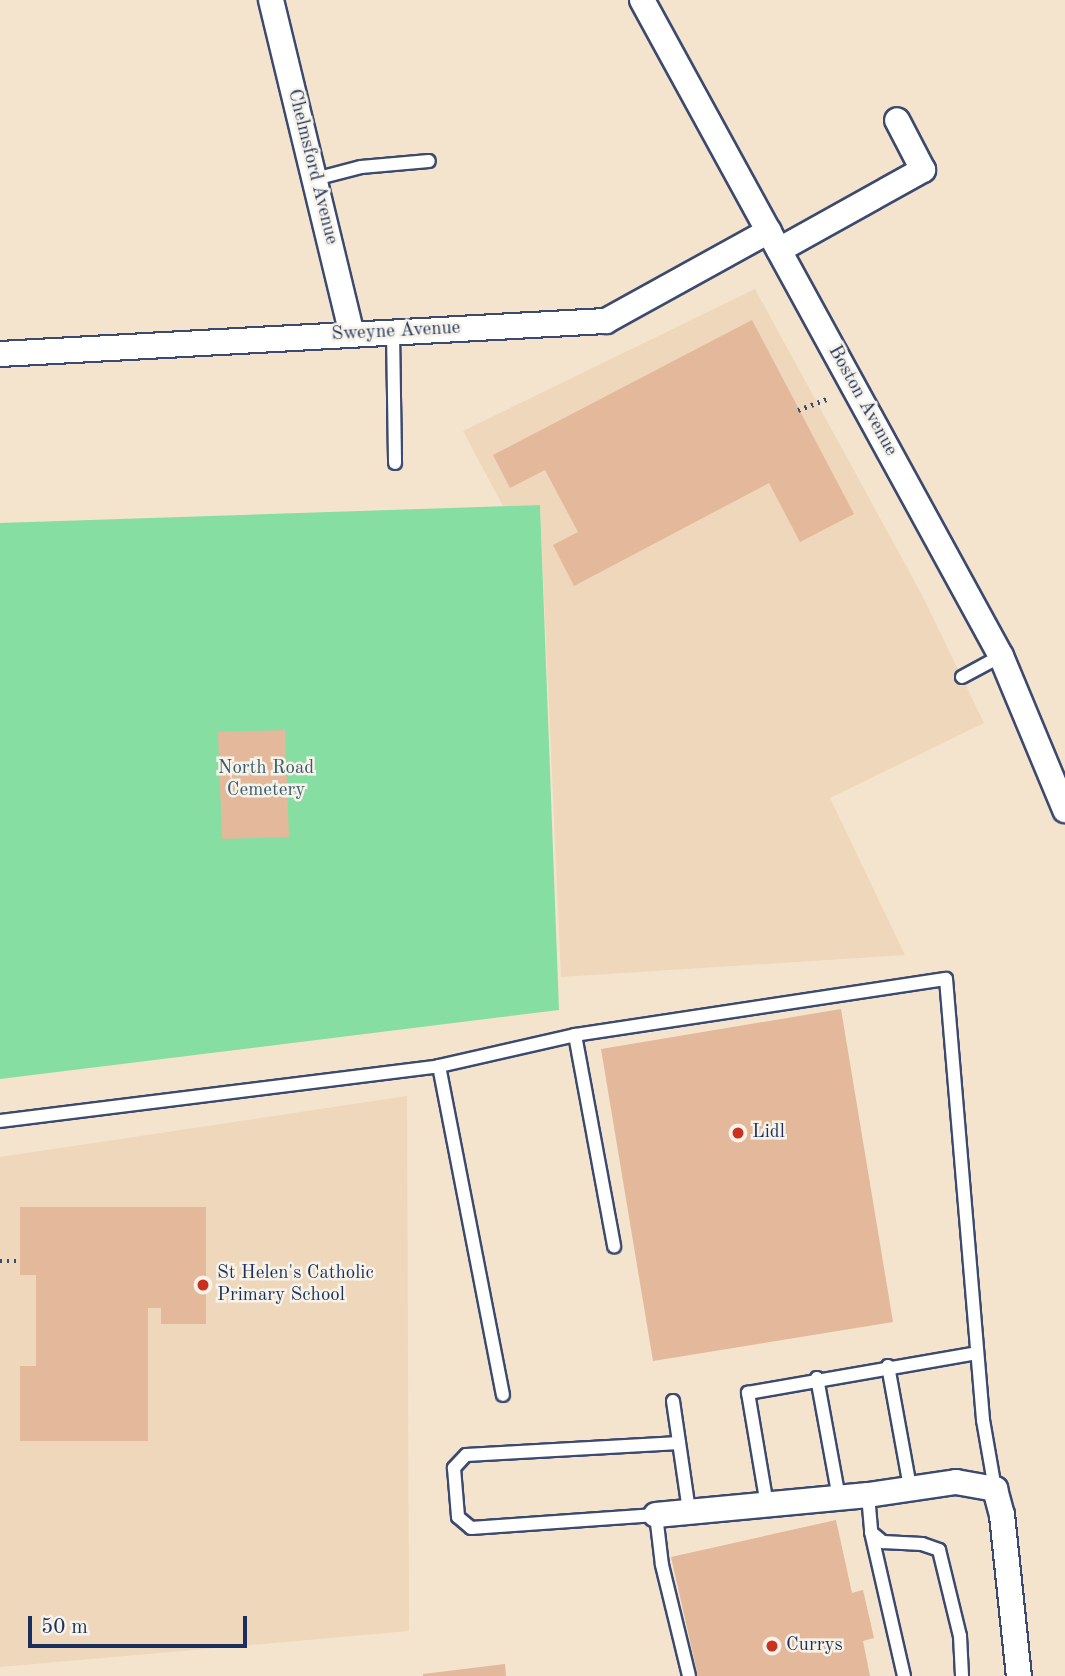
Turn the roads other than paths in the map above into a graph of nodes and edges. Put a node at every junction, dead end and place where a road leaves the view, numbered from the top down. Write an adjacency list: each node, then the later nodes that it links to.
1 (271, 0): 5 (street, Chelmsford Avenue)
2 (642, 0): 6 (street, Boston Avenue)
3 (897, 120): 6 (street, Sweyne Avenue)
4 (429, 161): 5 (lane)
5 (314, 179): 8 (street, Chelmsford Avenue)
6 (774, 240): 7 (street, Sweyne Avenue); 11 (street, Boston Avenue)
7 (393, 332): 8 (street, Sweyne Avenue); 10 (lane)
8 (352, 334): 9 (street, Sweyne Avenue)
9 (0, 354)
10 (395, 463)
11 (1001, 656): 12 (lane); 13 (street, Boston Avenue)
12 (961, 677)
13 (1065, 810)
14 (575, 1035): 15 (lane); 17 (lane); 18 (lane)
15 (439, 1066): 16 (lane); 21 (lane)
16 (0, 1121)
17 (614, 1246)
18 (977, 1353): 19 (lane); 25 (lane)
19 (888, 1366): 20 (lane); 24 (lane)
20 (817, 1378): 27 (lane); 28 (lane)
21 (503, 1395)
22 (673, 1401): 23 (lane)
23 (679, 1443): 29 (lane); 30 (lane)
24 (910, 1487): 25 (street); 26 (street)
25 (995, 1489): 35 (street)
26 (868, 1495): 27 (street); 31 (lane)
27 (839, 1498): 28 (street)
28 (767, 1505): 29 (street)
29 (689, 1511): 30 (street)
30 (656, 1515): 32 (lane)
31 (871, 1532): 33 (lane); 34 (lane)
32 (689, 1676)
33 (904, 1676)
34 (962, 1676)
35 (1019, 1676)

